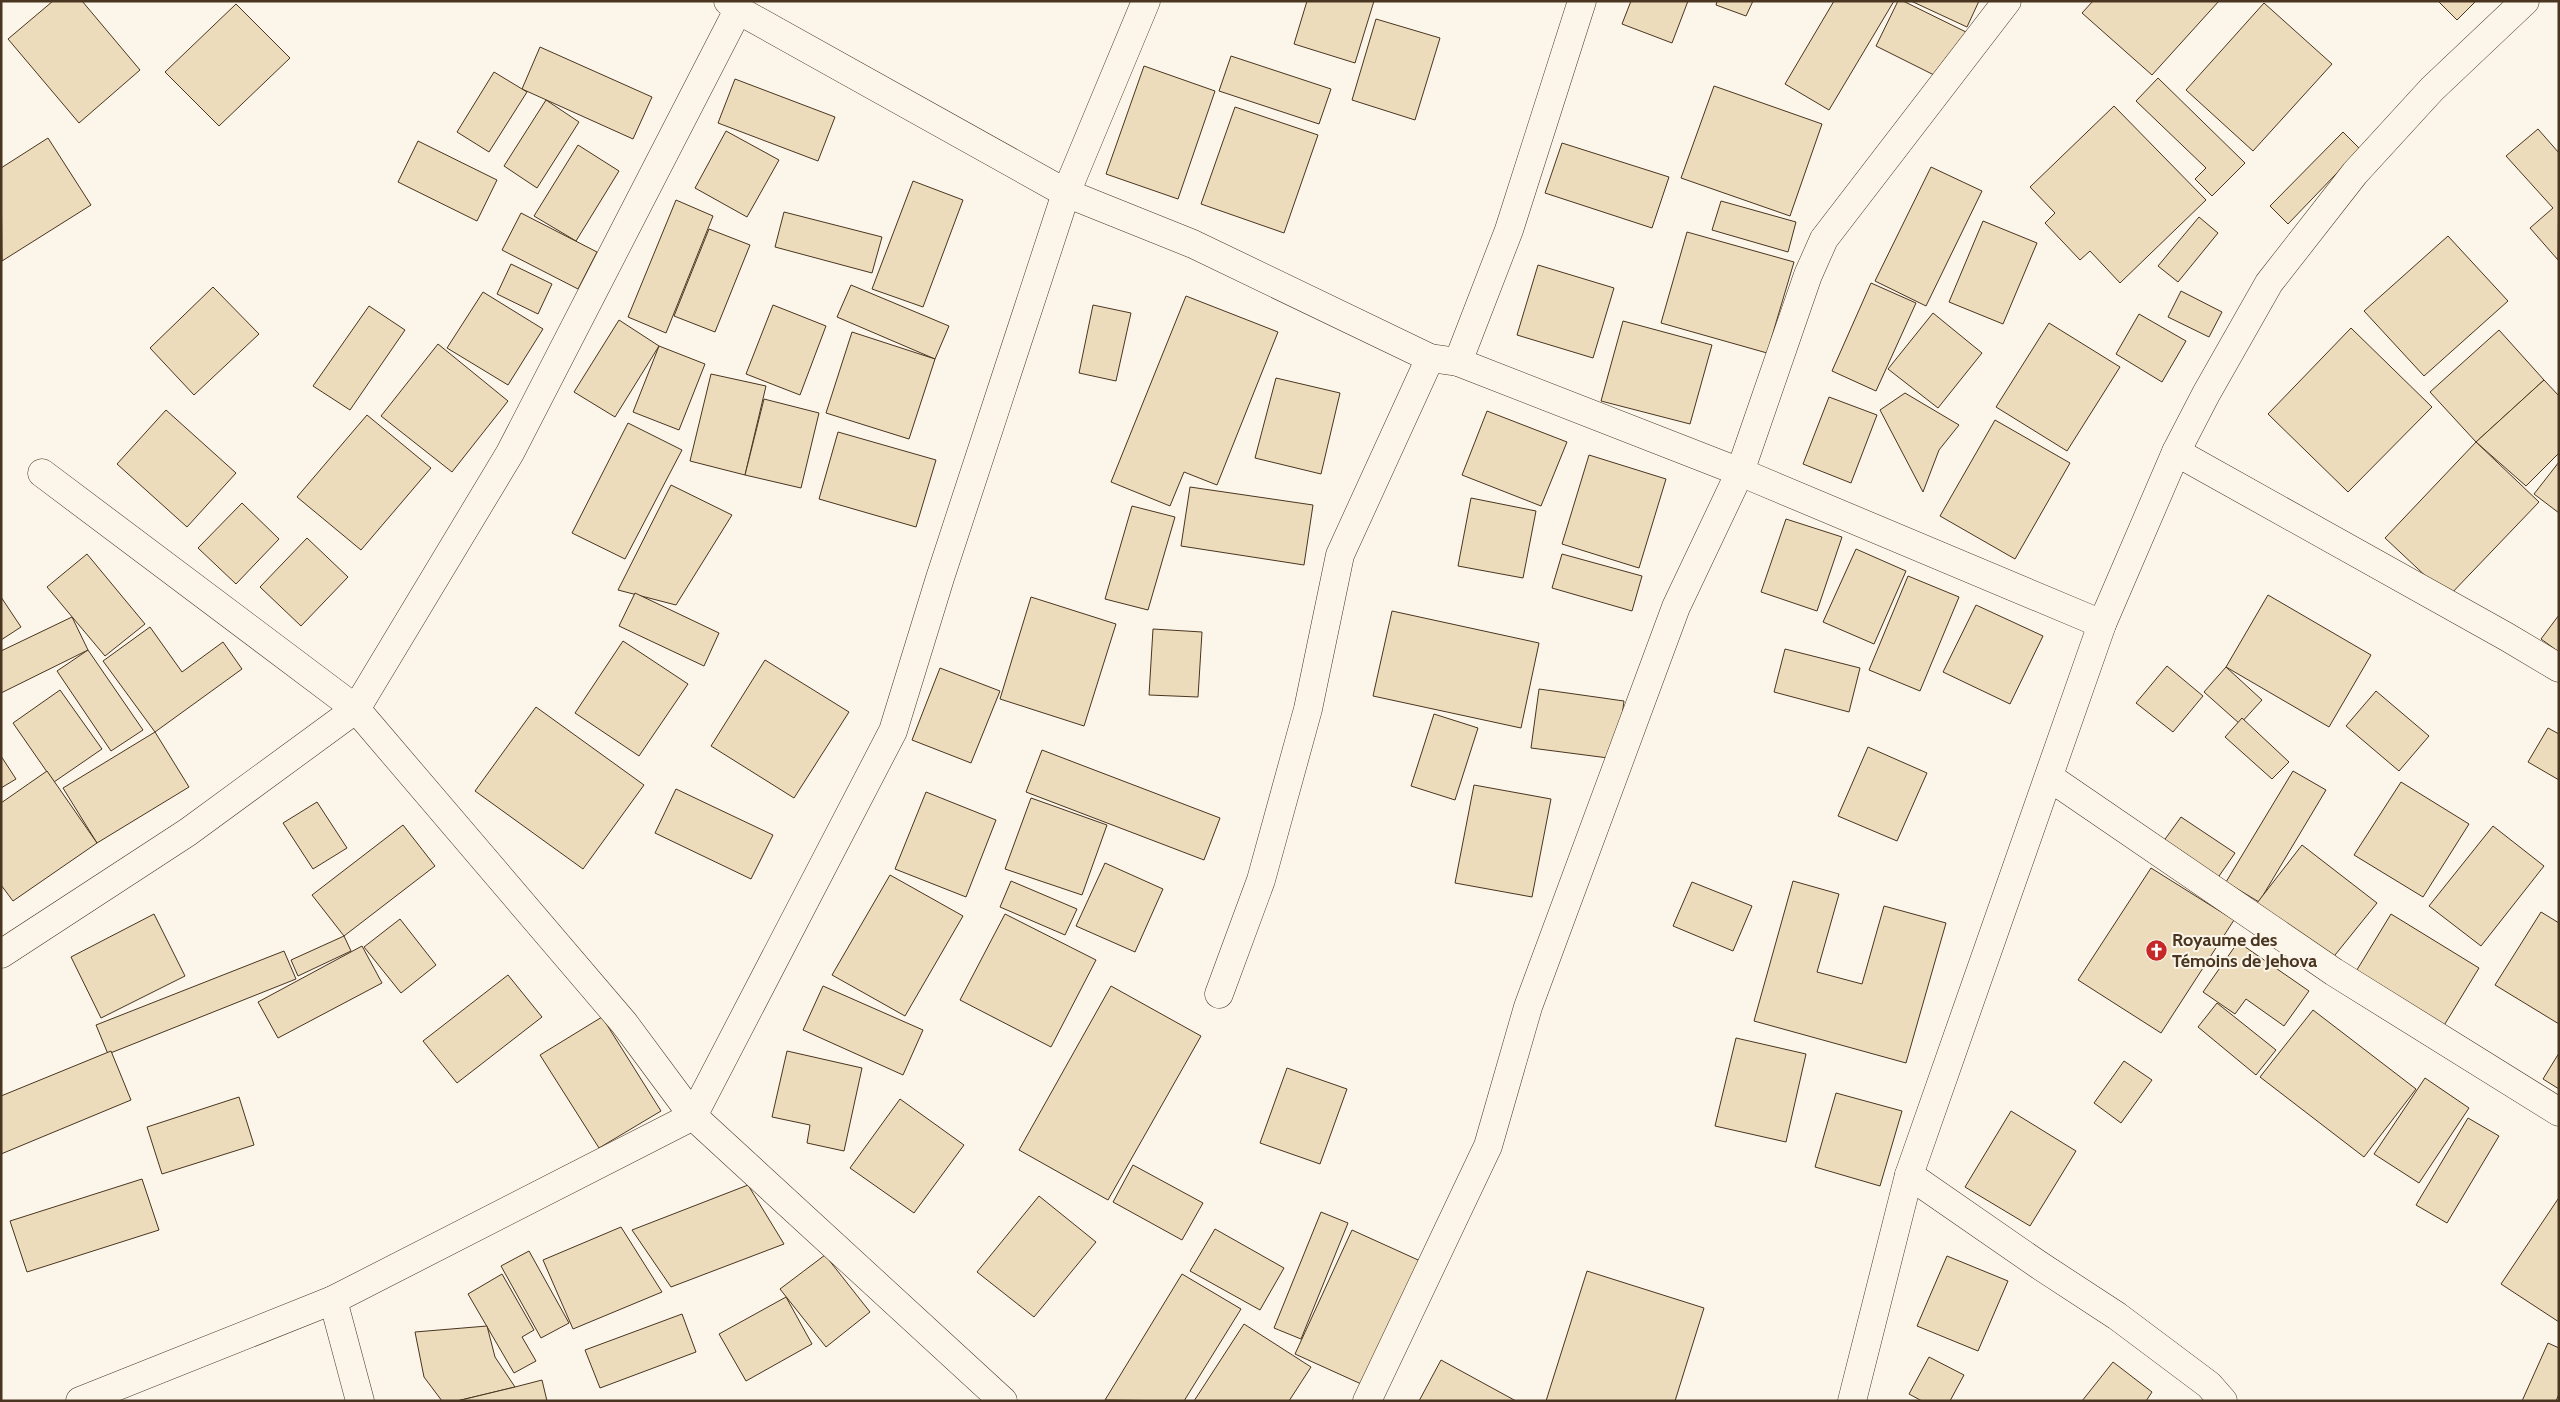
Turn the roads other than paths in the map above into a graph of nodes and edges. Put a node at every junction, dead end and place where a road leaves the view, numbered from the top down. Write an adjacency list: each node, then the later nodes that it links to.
1 (1146, 1): 6 (street)
2 (1582, 1): 8 (street)
3 (2007, 1): 10 (street)
4 (2524, 1): 9 (street)
5 (733, 6): 6 (street); 14 (street)
6 (1066, 193): 7 (street); 19 (street)
7 (1430, 358): 8 (street); 17 (street)
8 (1458, 362): 10 (street)
9 (2176, 452): 12 (street); 13 (street)
10 (1740, 472): 12 (street); 25 (street)
11 (42, 473): 14 (street)
12 (2102, 624): 15 (street)
13 (2559, 668)
14 (356, 709): 16 (street); 19 (street)
15 (2049, 777): 18 (street); 20 (street)
16 (1, 954)
17 (1219, 994)
18 (2559, 1112)
19 (693, 1116): 21 (street); 24 (street)
20 (1909, 1175): 26 (street); 27 (street)
21 (333, 1300): 22 (street); 23 (street)
22 (80, 1401)
23 (360, 1401)
24 (1003, 1401)
25 (1367, 1401)
26 (1852, 1401)
27 (2222, 1401)

